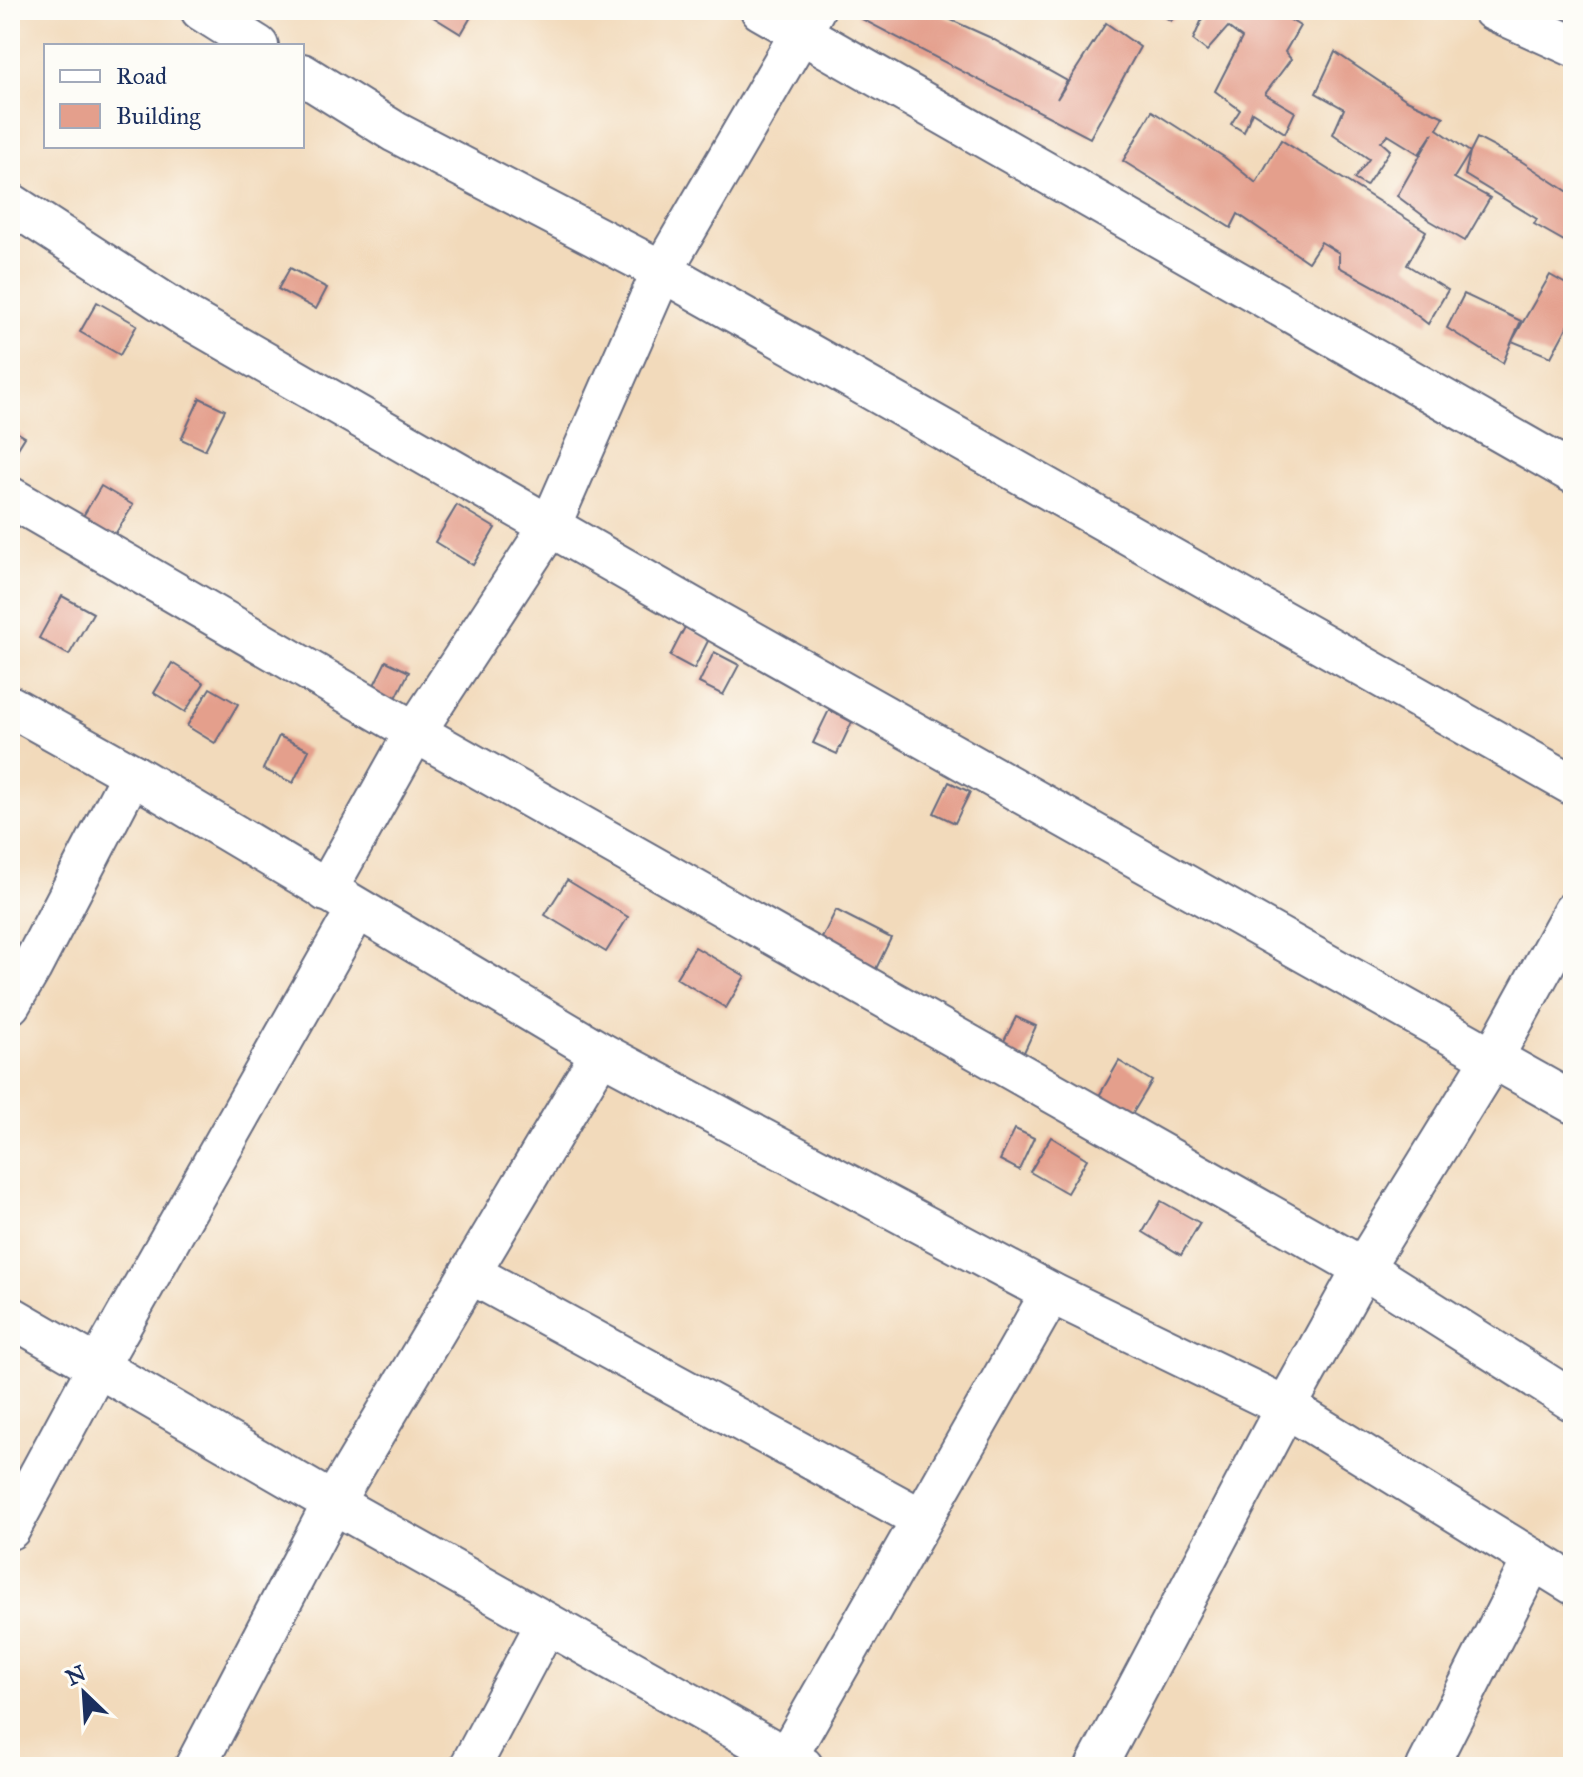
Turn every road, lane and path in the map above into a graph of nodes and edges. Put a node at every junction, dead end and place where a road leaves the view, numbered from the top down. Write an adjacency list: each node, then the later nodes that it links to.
1 (201, 10): 5 (street)
2 (761, 10): 4 (street)
3 (1493, 10): 6 (street)
4 (808, 21): 9 (street); 10 (street)
5 (255, 44)
6 (1573, 46)
7 (304, 75): 9 (street)
8 (10, 203): 12 (street)
9 (662, 271): 12 (street); 16 (street)
10 (1573, 473)
11 (10, 497): 14 (street)
12 (550, 526): 14 (street); 21 (street)
13 (10, 706): 15 (street)
14 (415, 732): 17 (street); 23 (street)
15 (132, 774): 17 (street); 19 (street)
16 (1573, 785)
17 (341, 900): 20 (street); 27 (street)
18 (1573, 912): 21 (street)
19 (10, 1004)
20 (601, 1053): 24 (street); 25 (street)
21 (1493, 1057): 22 (street); 23 (street)
22 (1573, 1103)
23 (1363, 1268): 28 (street); 29 (street)
24 (470, 1273): 30 (street); 31 (street)
25 (1051, 1293): 29 (street); 31 (street)
26 (10, 1316): 27 (street)
27 (97, 1368): 30 (street); 32 (street)
28 (1573, 1401)
29 (1286, 1407): 33 (street); 39 (street)
30 (333, 1503): 35 (street); 37 (street)
31 (920, 1518): 36 (street)
32 (10, 1529)
33 (1533, 1559): 34 (street); 40 (street)
34 (1573, 1584)
35 (546, 1624): 36 (street); 38 (street)
36 (790, 1764)
37 (195, 1767)
38 (470, 1767)
39 (1096, 1767)
40 (1427, 1767)

